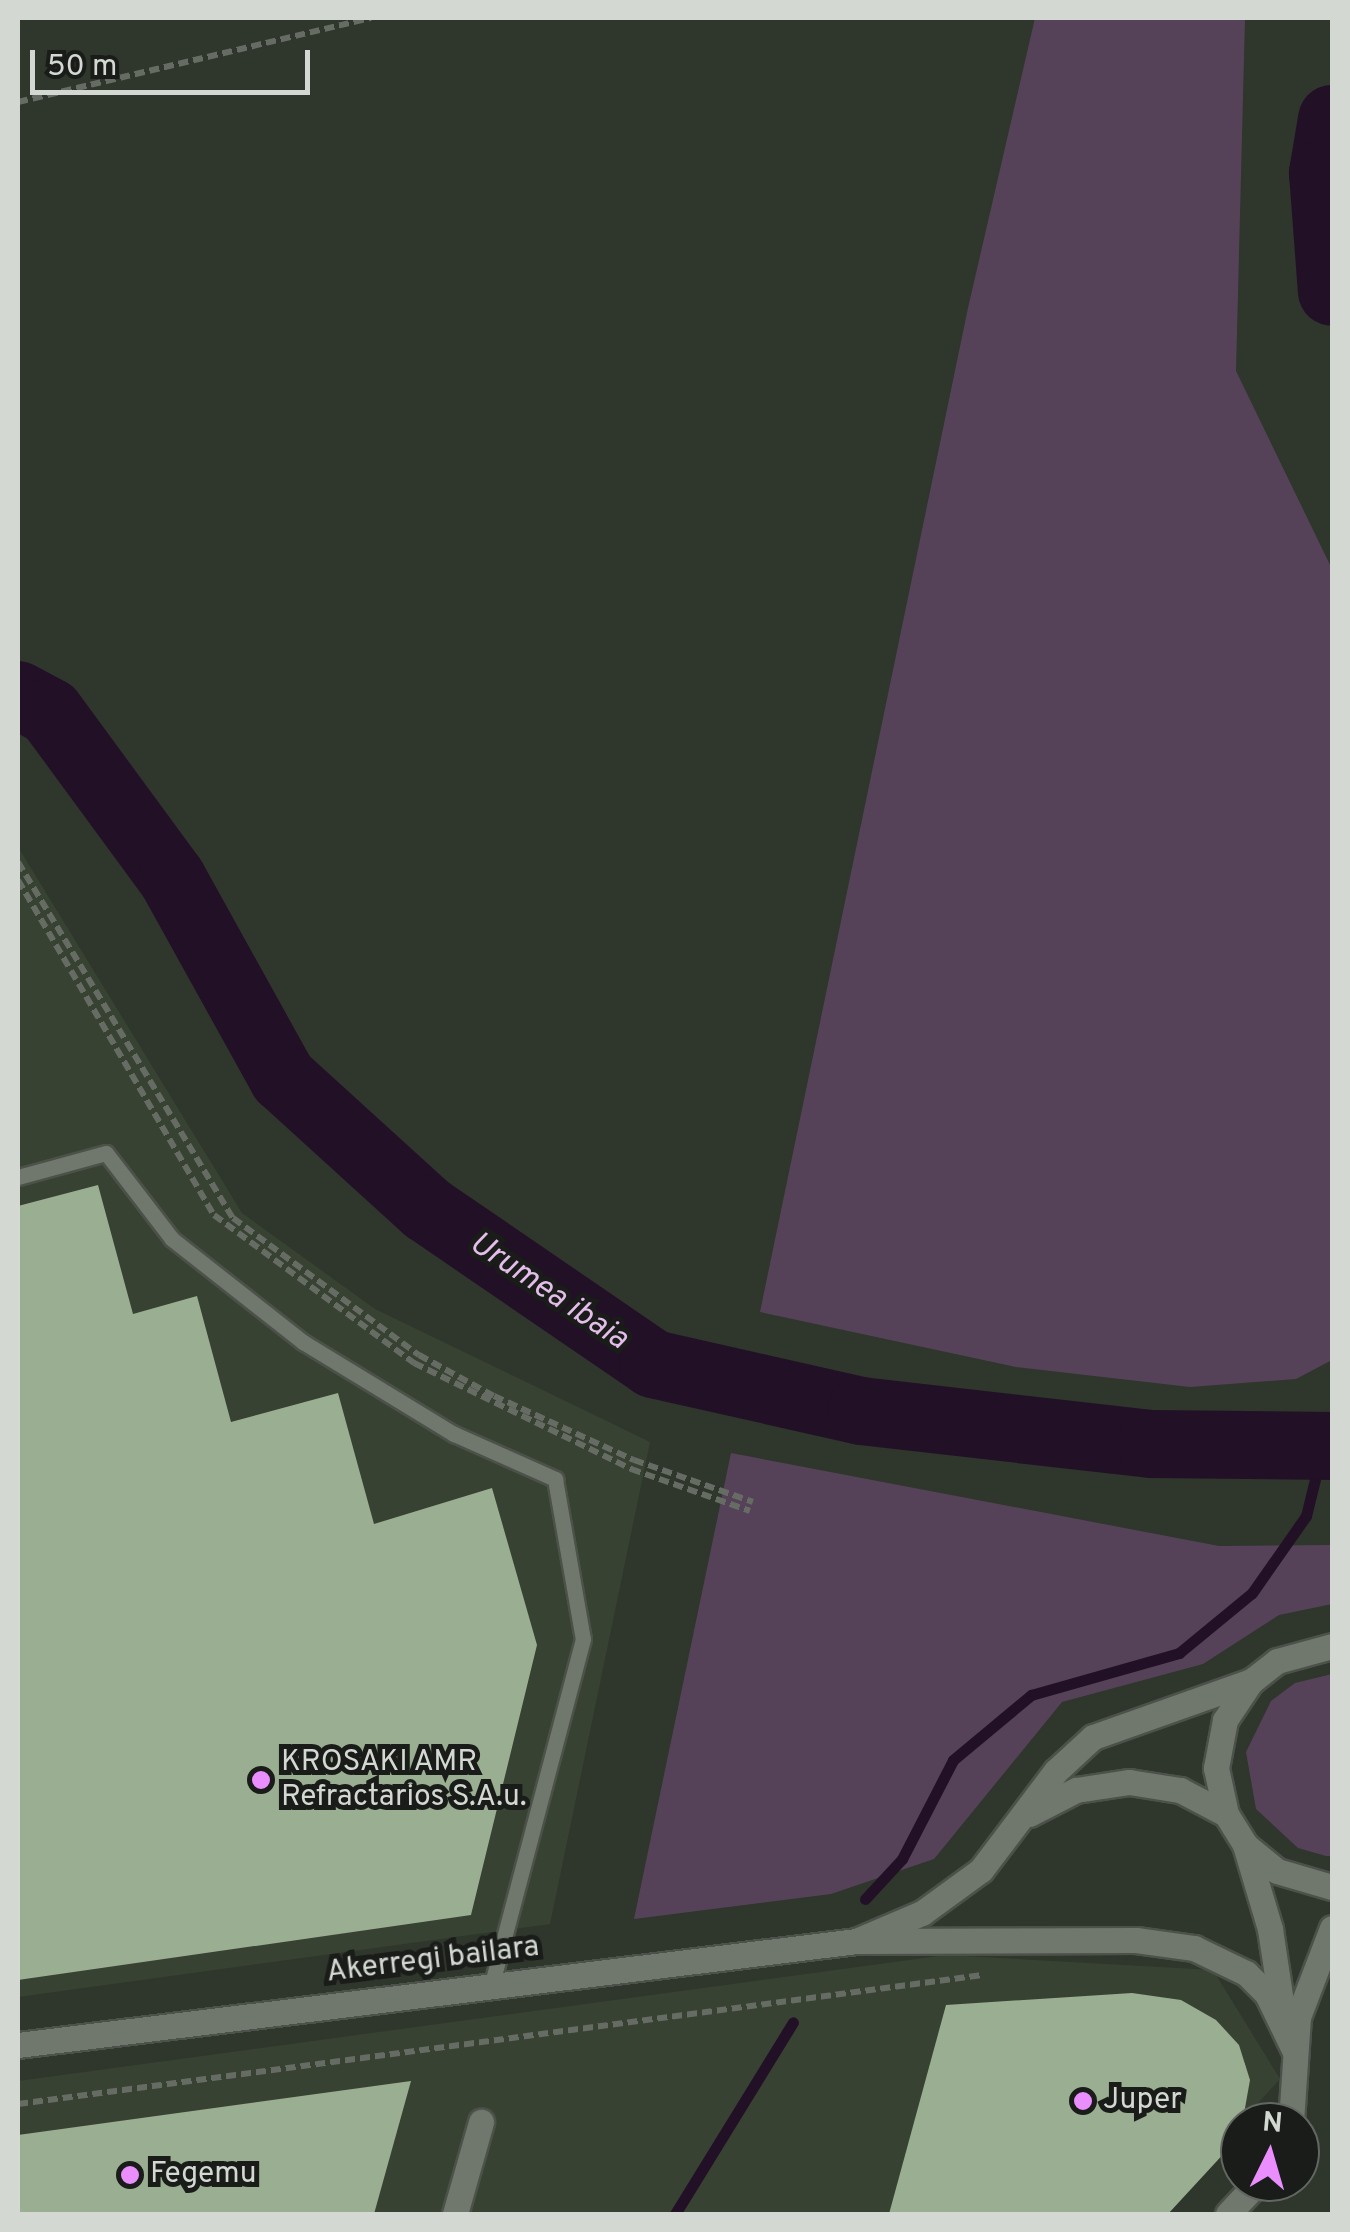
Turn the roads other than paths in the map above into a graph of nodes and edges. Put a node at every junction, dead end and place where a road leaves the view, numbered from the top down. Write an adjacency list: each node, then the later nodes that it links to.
1 (18, 1177): 10 (lane)
2 (1332, 1646): 3 (main road)
3 (1251, 1681): 4 (main road); 5 (main road)
4 (1029, 1814): 5 (main road); 9 (main road)
5 (1226, 1814): 6 (main road)
6 (1245, 1844): 7 (main road); 11 (main road)
7 (1332, 1887)
8 (1332, 1928): 13 (main road)
9 (856, 1941): 10 (main road, Akerregi bailara); 11 (main road)
10 (491, 1987): 12 (main road, Akerregi bailara)
11 (1284, 2021): 13 (main road)
12 (18, 2045)
13 (1295, 2052): 14 (main road)
14 (1292, 2102)
15 (481, 2122): 16 (main road)
16 (455, 2214)

